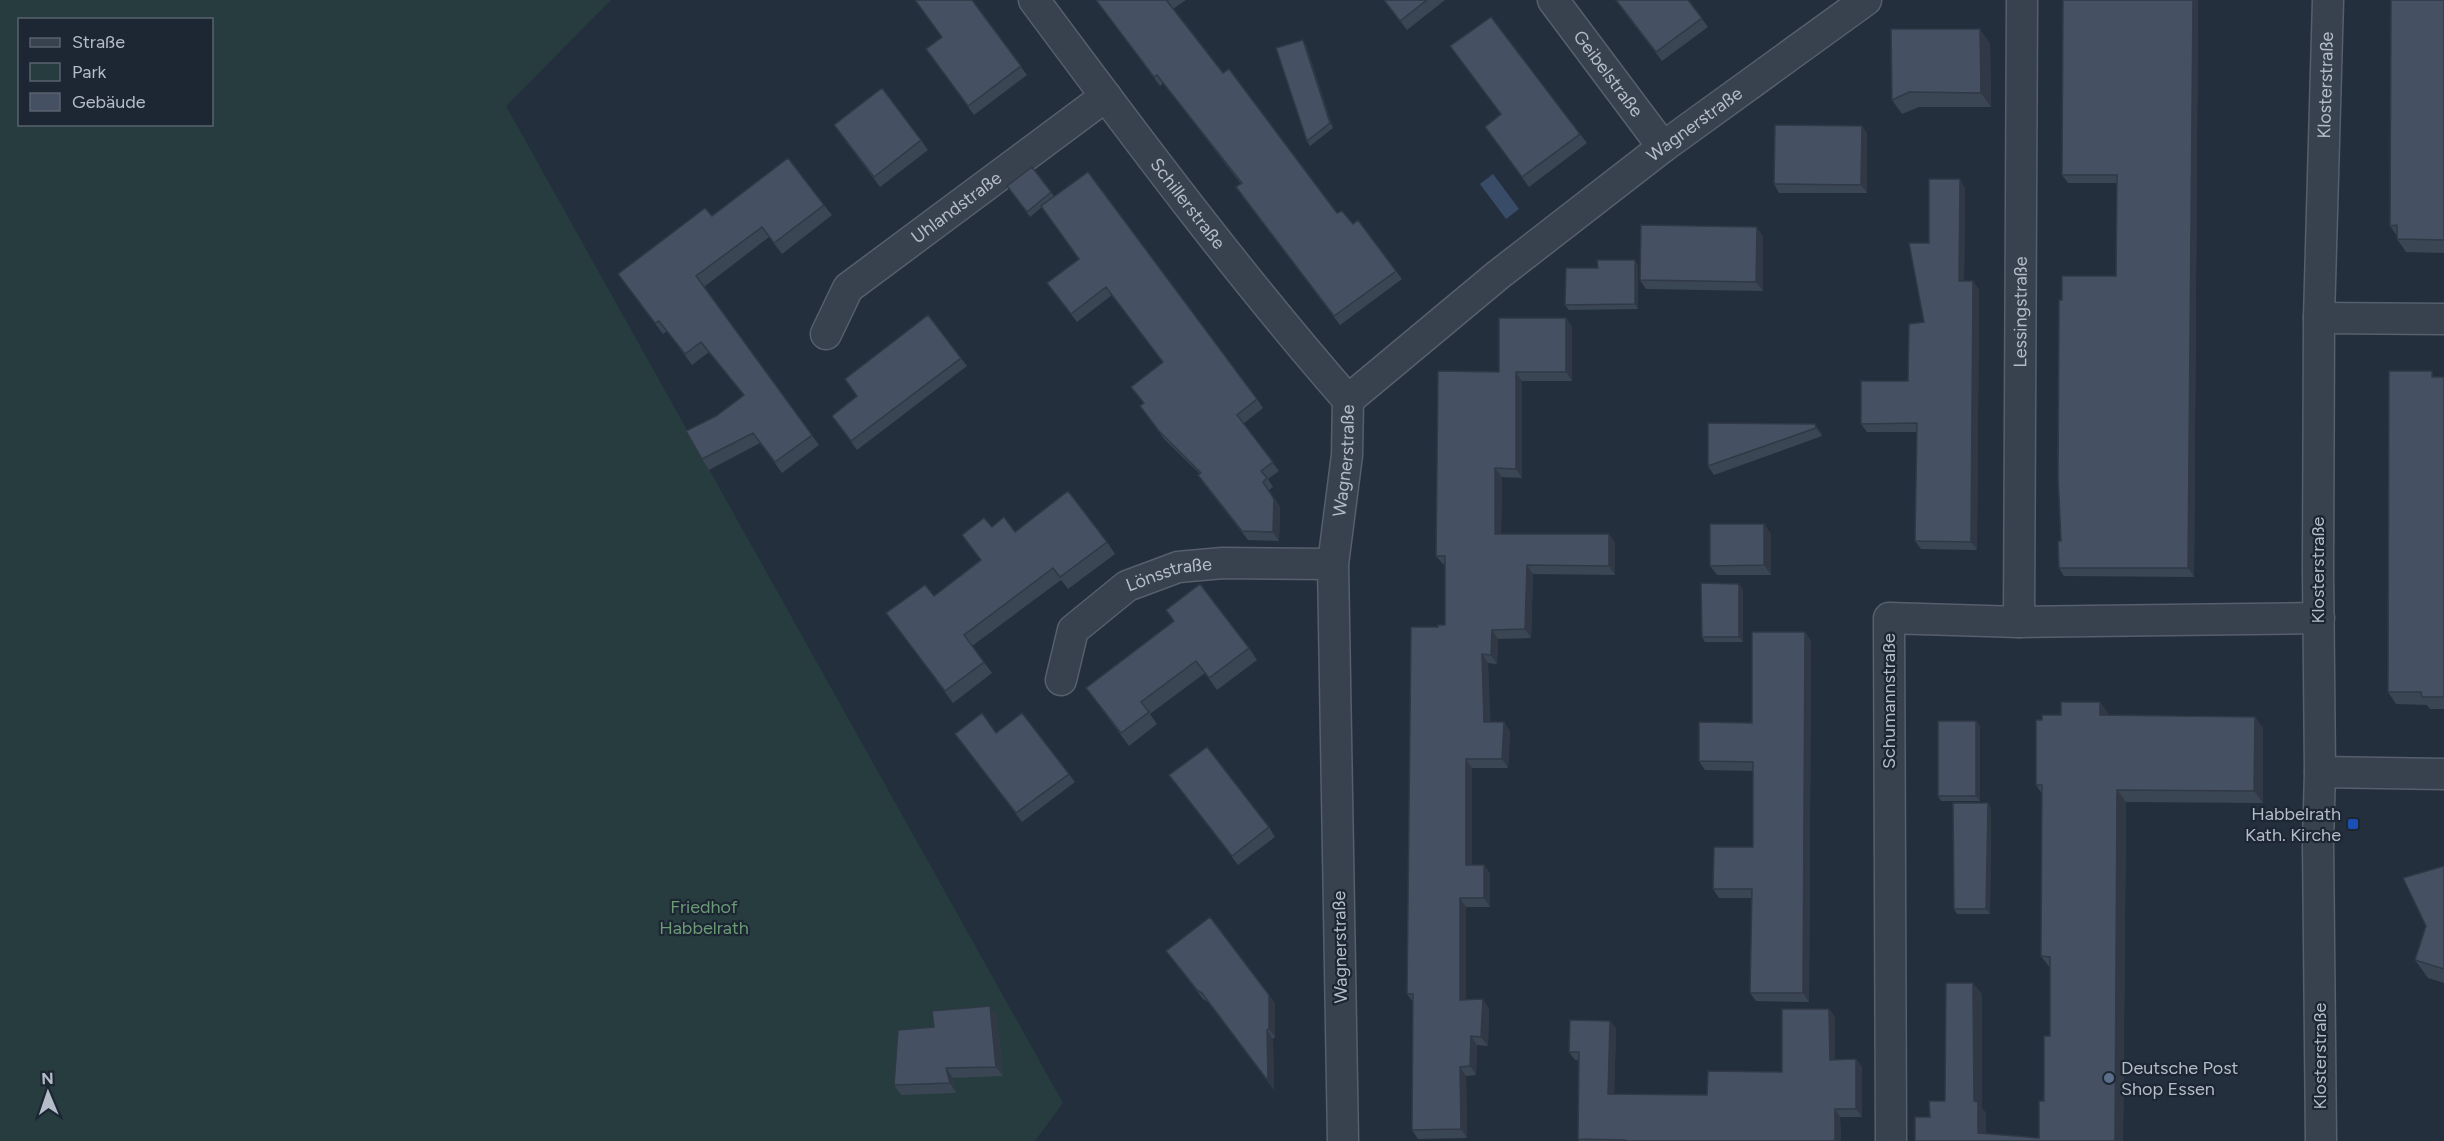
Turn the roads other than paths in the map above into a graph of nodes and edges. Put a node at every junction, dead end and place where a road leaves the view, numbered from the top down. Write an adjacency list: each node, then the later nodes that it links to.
1 (1034, 0): 6 (street, Schillerstraße)
2 (1553, 0): 7 (street, Geibelstraße)
3 (1866, 0): 7 (street, Wagnerstraße)
4 (2022, 0): 14 (street, Lessingstraße)
5 (2328, 0): 8 (street, Klosterstraße)
6 (1106, 96): 10 (street, Uhlandstraße); 11 (street, Schillerstraße)
7 (1663, 147): 11 (street, Wagnerstraße)
8 (2319, 318): 9 (street); 13 (street, Klosterstraße)
9 (2444, 319)
10 (826, 334)
11 (1348, 400): 12 (street, Wagnerstraße)
12 (1333, 564): 15 (street, Lönsstraße); 18 (street, Wagnerstraße)
13 (2319, 618): 14 (street, Schumannstraße); 16 (street, Klosterstraße)
14 (2019, 622): 19 (street, Schumannstraße)
15 (1061, 680)
16 (2320, 772): 17 (street); 20 (street, Klosterstraße)
17 (2444, 774)
18 (1343, 1141)
19 (1891, 1141)
20 (2321, 1141)

